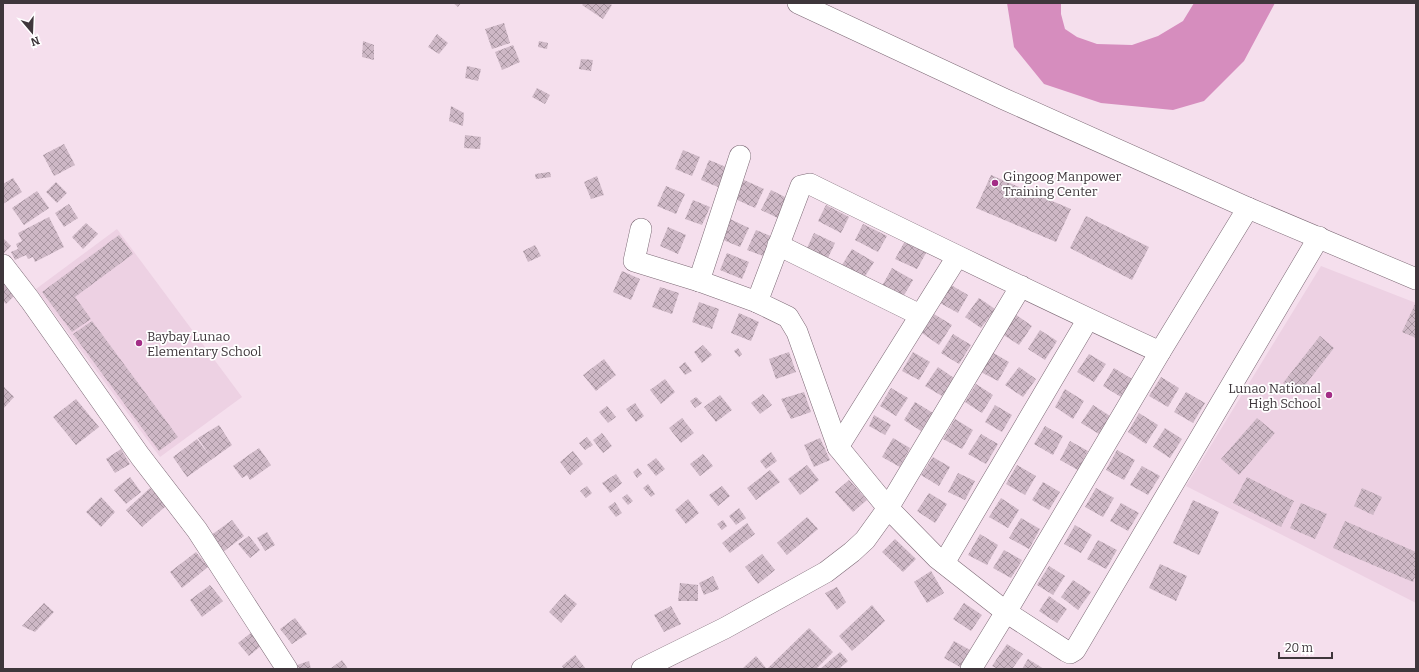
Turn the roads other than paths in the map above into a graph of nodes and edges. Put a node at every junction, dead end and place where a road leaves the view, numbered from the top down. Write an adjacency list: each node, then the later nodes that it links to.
1 (798, 3): 3 (street)
2 (740, 156): 10 (street)
3 (1248, 208): 5 (street); 15 (street)
4 (641, 229): 10 (street)
5 (1319, 237): 9 (street); 19 (street)
6 (778, 245): 7 (street); 12 (street); 13 (street)
7 (957, 257): 11 (street); 13 (street)
8 (3, 265): 20 (street)
9 (1416, 279)
10 (699, 281): 12 (street)
11 (1020, 286): 14 (street); 17 (street)
12 (757, 302): 16 (street)
13 (920, 315): 16 (street)
14 (1088, 320): 15 (street); 18 (street)
15 (1160, 352): 19 (street)
16 (838, 448): 17 (street)
17 (888, 508): 18 (street); 21 (street)
18 (944, 563): 19 (street)
19 (1006, 612): 22 (street)
20 (287, 669)
21 (642, 669)
22 (971, 669)

